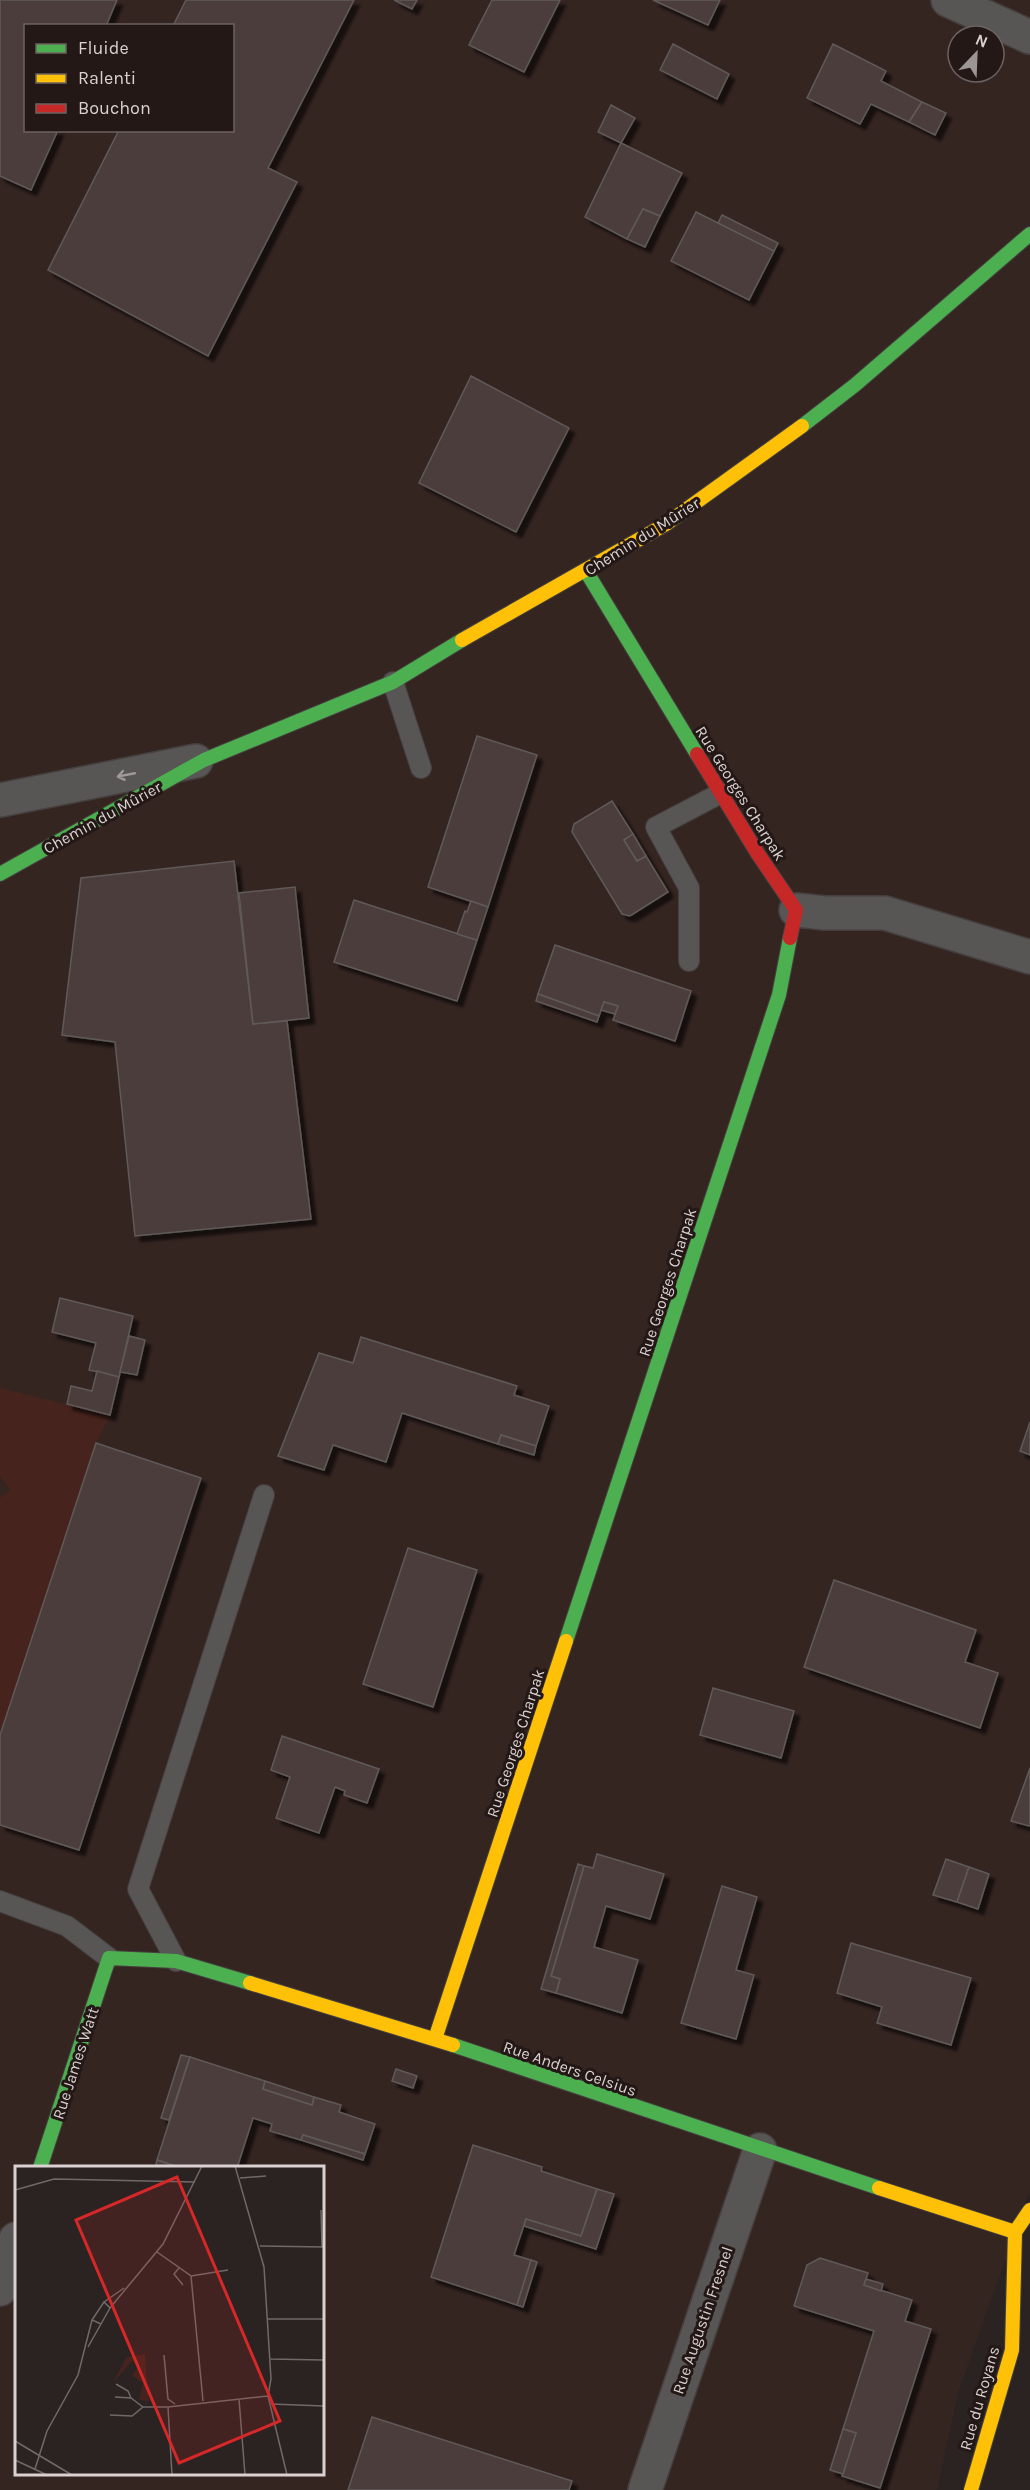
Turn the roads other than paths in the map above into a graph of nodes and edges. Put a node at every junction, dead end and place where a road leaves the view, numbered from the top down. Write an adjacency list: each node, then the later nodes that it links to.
1 (948, 0): 2 (street)
2 (1030, 37)
3 (1030, 234): 4 (street, Chemin du Mûrier)
4 (586, 571): 5 (street, Chemin du Mûrier); 8 (street, Rue Georges Charpak)
5 (393, 682): 6 (street, Chemin du Mûrier); 7 (lane)
6 (204, 760): 9 (street, Chemin du Mûrier, one-way to 9); 10 (street, Chemin du Mûrier)
7 (421, 768)
8 (721, 793): 11 (street, Rue Georges Charpak); 13 (lane)
9 (0, 800)
10 (0, 874)
11 (796, 910): 12 (street); 18 (street, Rue Georges Charpak)
12 (1030, 957)
13 (689, 961)
14 (264, 1495): 17 (lane)
15 (0, 1901): 16 (lane)
16 (110, 1958): 17 (street, Rue Anders Celsius); 20 (street, Rue James Watt)
17 (176, 1961): 18 (street, Rue Anders Celsius)
18 (435, 2039): 19 (street, Rue Anders Celsius)
19 (760, 2150): 22 (street, Rue Anders Celsius); 26 (street, Rue Augustin Fresnel)
20 (41, 2166)
21 (1030, 2210): 22 (street)
22 (1015, 2232): 25 (street, Rue du Royans)
23 (15, 2242): 24 (street)
24 (0, 2289)
25 (1022, 2321): 27 (street, Rue du Royans)
26 (645, 2490)
27 (971, 2490)

